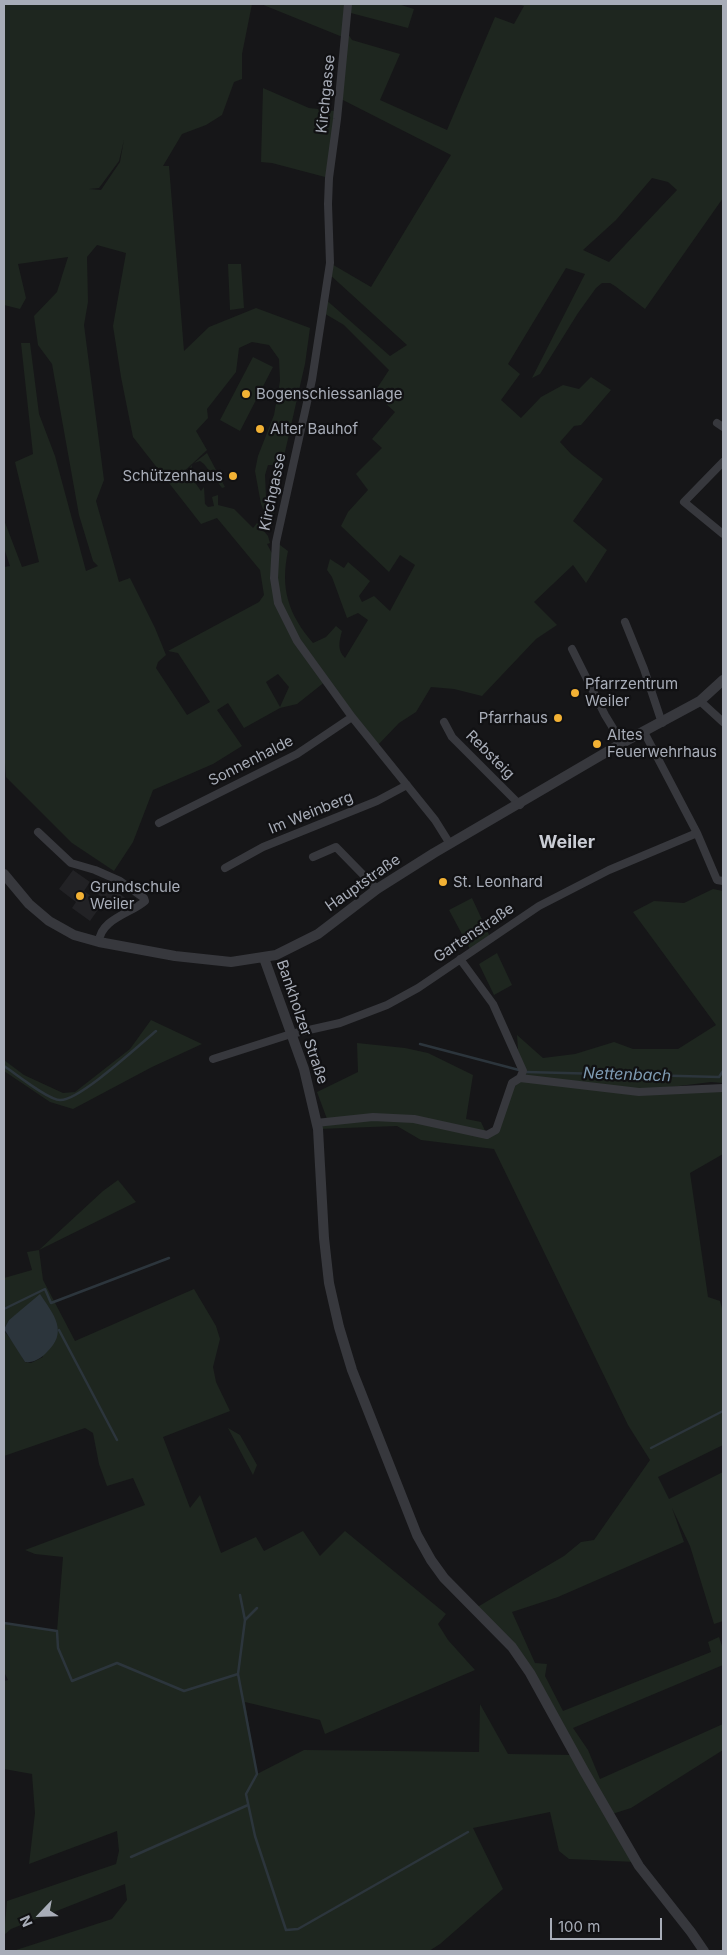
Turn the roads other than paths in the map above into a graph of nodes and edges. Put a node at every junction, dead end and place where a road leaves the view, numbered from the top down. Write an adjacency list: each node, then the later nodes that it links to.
1 (348, 4): 8 (street, Kirchgasse)
2 (723, 462): 3 (street)
3 (723, 534)
4 (626, 622): 11 (street)
5 (572, 649): 13 (street)
6 (723, 680): 7 (street, Hauptstraße)
7 (700, 701): 10 (street); 11 (street, Hauptstraße)
8 (352, 717): 14 (street, Kirchgasse); 16 (street, Sonnenhalde)
9 (444, 722): 15 (street, Rebsteig)
10 (723, 722)
11 (662, 723): 12 (street, Hauptstraße)
12 (644, 732): 13 (street, Hauptstraße); 18 (street)
13 (622, 743): 15 (street, Hauptstraße)
14 (407, 785): 19 (street, Kirchgasse); 21 (street, Im Weinberg)
15 (520, 805): 19 (street, Hauptstraße)
16 (159, 823)
17 (38, 832): 25 (street)
18 (697, 833): 23 (street); 27 (street, Gartenstraße)
19 (450, 844): 24 (street, Hauptstraße)
20 (313, 857): 24 (street)
21 (225, 868)
22 (4, 874): 25 (street, Hauptstraße)
23 (723, 881)
24 (376, 889): 26 (street, Hauptstraße)
25 (99, 942): 26 (street, Hauptstraße)
26 (264, 958): 28 (street, Bankholzer Straße)
27 (460, 959): 28 (street, Gartenstraße); 30 (street)
28 (291, 1034): 29 (street, Gartenstraße); 32 (street, Bankholzer Straße)
29 (213, 1059)
30 (520, 1078): 31 (street); 32 (street)
31 (723, 1088)
32 (316, 1123): 33 (street, Bankholzer Straße)
33 (704, 1951)

